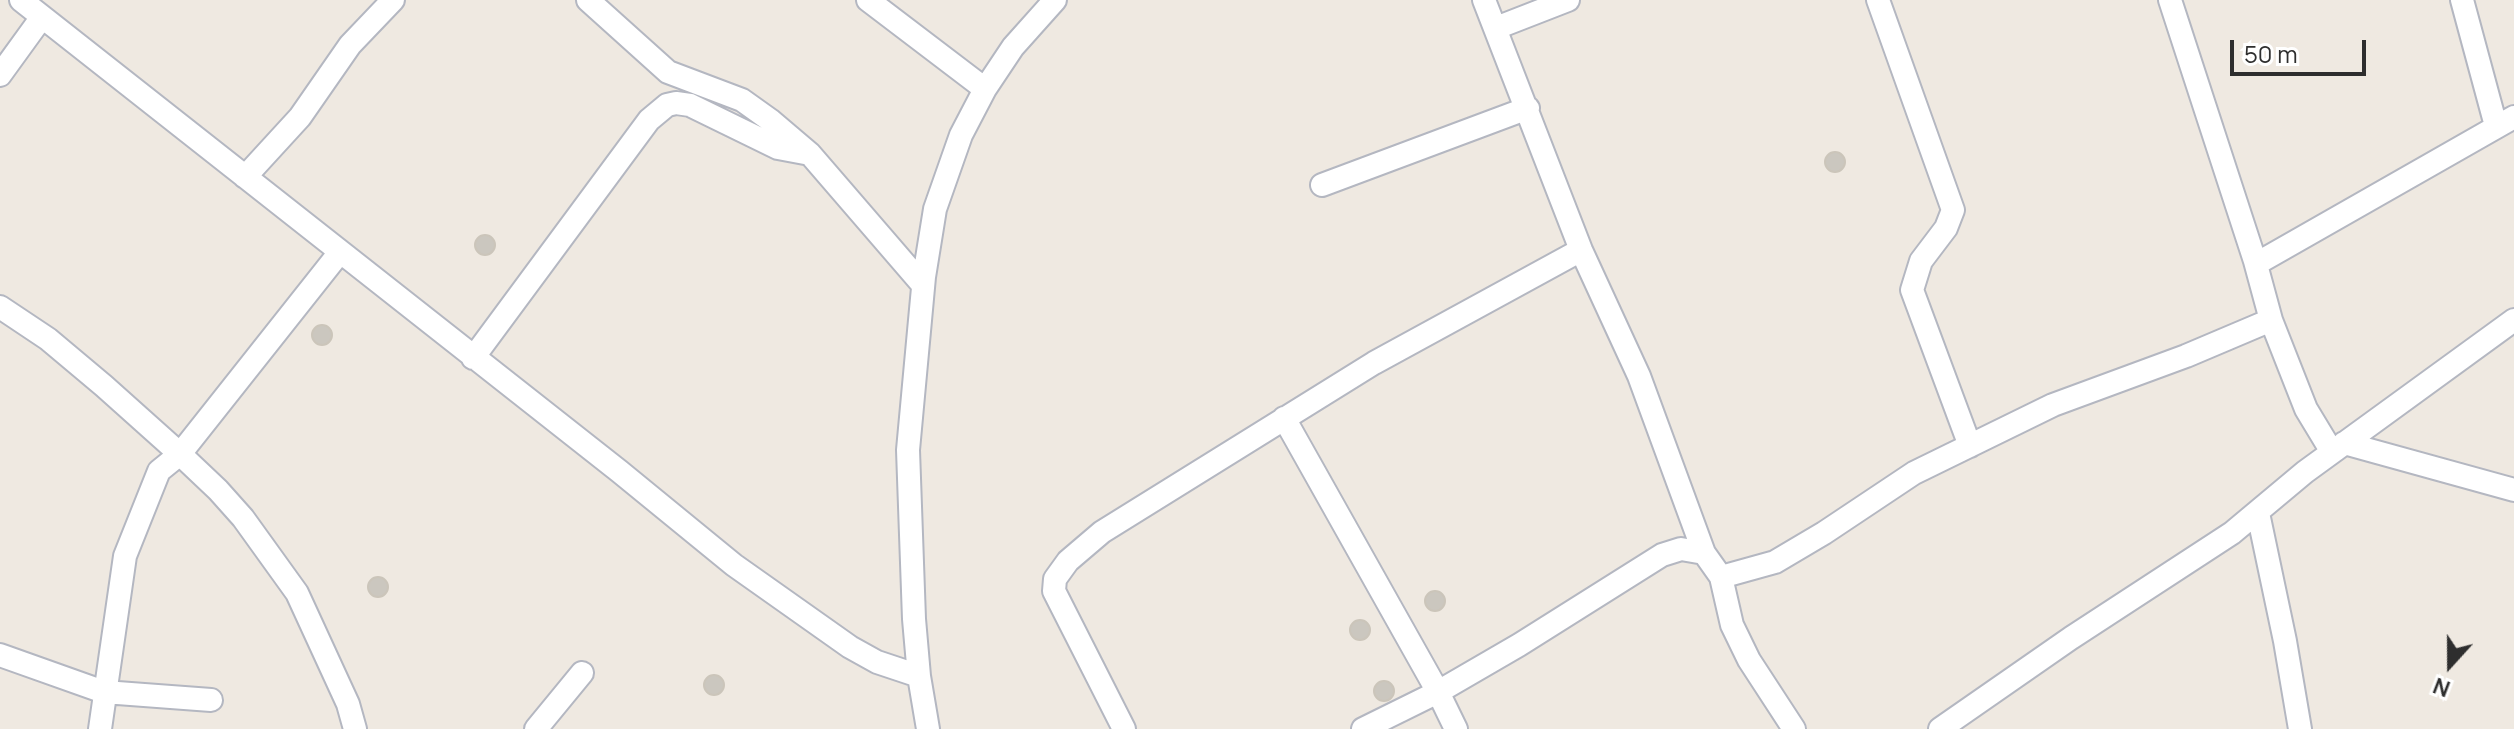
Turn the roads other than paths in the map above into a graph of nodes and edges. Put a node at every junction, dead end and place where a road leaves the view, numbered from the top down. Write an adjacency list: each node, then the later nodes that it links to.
1 (21, 0): 11 (street)
2 (393, 0): 18 (street)
3 (588, 0): 17 (street)
4 (868, 0): 14 (street)
5 (1055, 0): 14 (street)
6 (1484, 0): 12 (street)
7 (1568, 0): 12 (street)
8 (1878, 0): 29 (street)
9 (2170, 0): 22 (street)
10 (2462, 0): 16 (street)
11 (42, 17): 13 (street); 18 (street)
12 (1496, 28): 15 (street)
13 (0, 75)
14 (985, 89): 23 (street)
15 (1528, 108): 19 (street); 20 (street)
16 (2505, 122): 22 (street)
17 (810, 154): 23 (street); 27 (street)
18 (245, 177): 21 (street)
19 (1322, 185)
20 (1581, 250): 28 (street); 34 (street)
21 (340, 252): 27 (street); 31 (street)
22 (2256, 264): 25 (street)
23 (923, 285): 38 (street)
24 (0, 307): 31 (street)
25 (2271, 320): 29 (street); 30 (street)
26 (2514, 320): 30 (street)
27 (473, 358): 38 (street)
28 (1284, 418): 40 (street); 46 (street)
29 (1970, 446): 35 (street)
30 (2338, 447): 32 (street); 33 (street)
31 (180, 454): 39 (street); 43 (street)
32 (2514, 490)
33 (2258, 513): 50 (street); 51 (street)
34 (1704, 553): 35 (street); 40 (street)
35 (1721, 577): 49 (street)
36 (0, 655): 39 (street)
37 (582, 673): 44 (street)
38 (919, 676): 45 (street)
39 (104, 692): 41 (street); 42 (street)
40 (1438, 692): 47 (street); 48 (street)
41 (211, 700)
42 (100, 729)
43 (355, 729)
44 (536, 729)
45 (928, 729)
46 (1124, 729)
47 (1363, 729)
48 (1456, 729)
49 (1794, 729)
50 (1940, 729)
51 (2300, 729)

